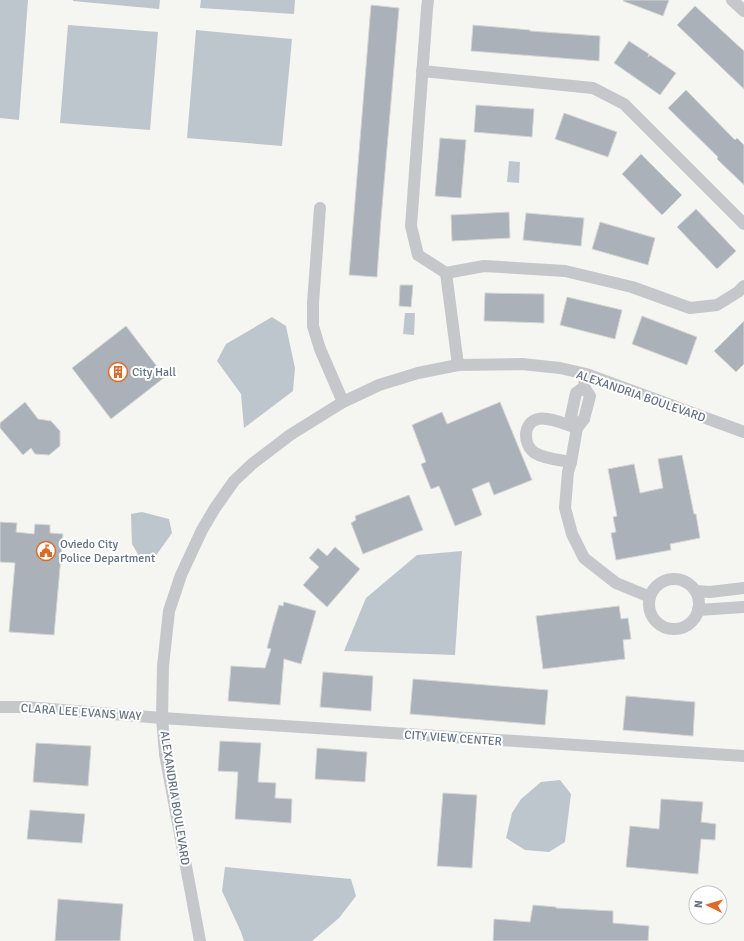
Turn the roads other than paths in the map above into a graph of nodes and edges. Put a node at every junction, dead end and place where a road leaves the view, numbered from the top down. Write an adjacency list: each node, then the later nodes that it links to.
1 (428, 0): 4 (street)
2 (732, 0): 3 (street)
3 (744, 11)
4 (422, 71): 6 (street); 7 (street)
5 (320, 208): 11 (street)
6 (744, 224)
7 (446, 273): 8 (street); 9 (street)
8 (744, 286)
9 (458, 365): 10 (street, ALEXANDRIA BOULEVARD); 11 (street, ALEXANDRIA BOULEVARD)
10 (586, 374): 12 (street); 13 (street, ALEXANDRIA BOULEVARD)
11 (343, 402): 21 (street, ALEXANDRIA BOULEVARD)
12 (577, 428): 14 (street); 14 (street)
13 (744, 432)
14 (571, 462): 17 (street)
15 (744, 588): 16 (street)
16 (696, 591): 17 (street); 19 (street)
17 (650, 597): 19 (street)
18 (744, 607): 19 (street)
19 (698, 610)
20 (0, 707): 21 (street, CLARA LEE EVANS WAY)
21 (162, 718): 22 (street, CITY VIEW CENTER); 23 (street, ALEXANDRIA BOULEVARD)
22 (744, 756)
23 (200, 941)

